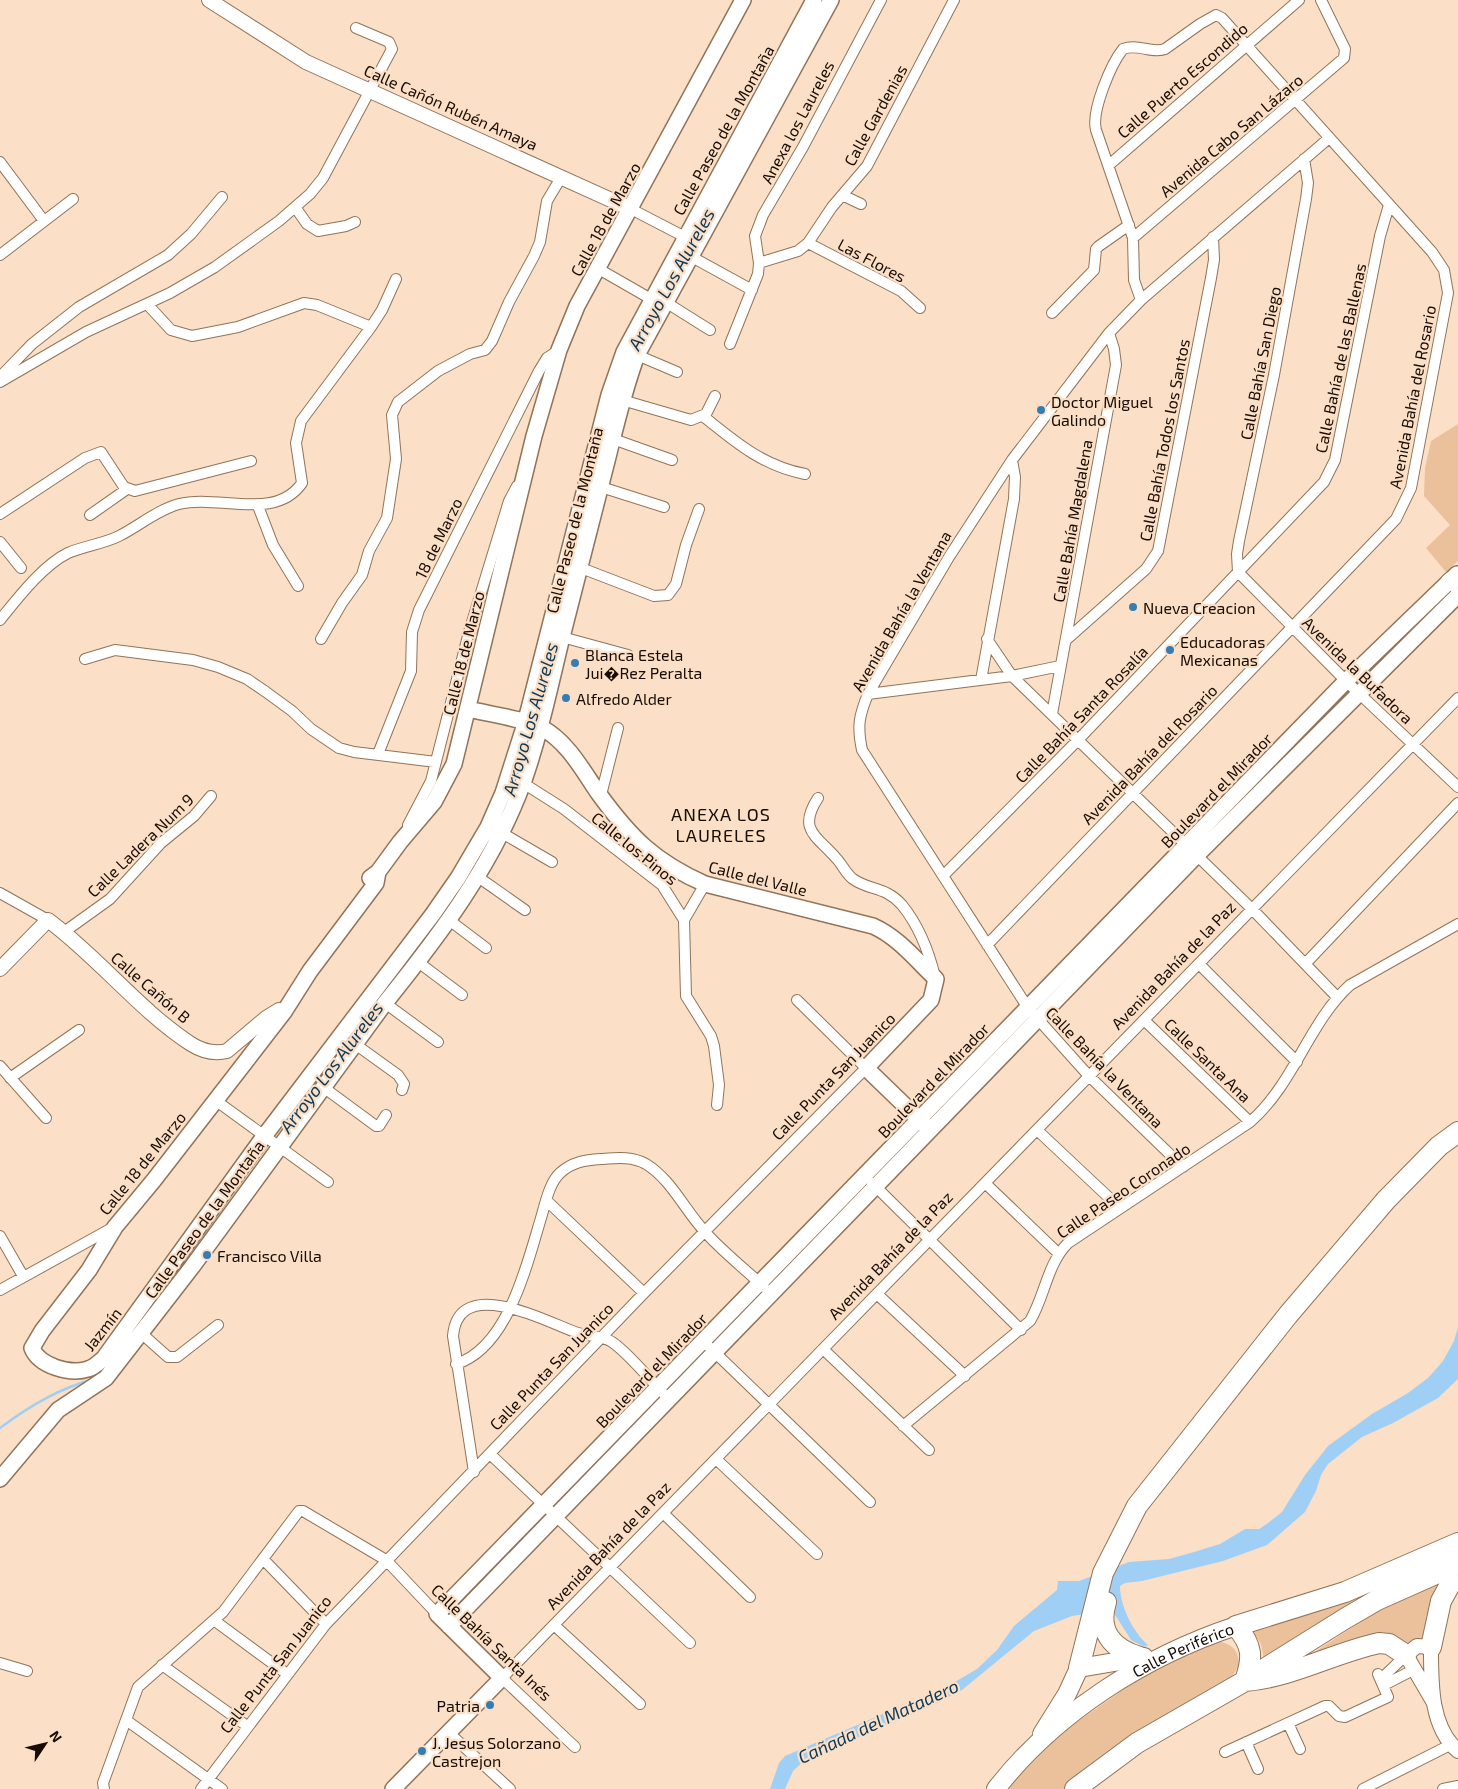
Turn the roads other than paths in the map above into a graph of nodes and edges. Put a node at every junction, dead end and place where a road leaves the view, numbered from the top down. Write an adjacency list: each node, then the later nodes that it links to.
1 (209, 0): 11 (street, Calle Cañón Rubén Amaya)
2 (743, 0): 24 (main road, Calle 18 de Marzo)
3 (814, 0): 28 (main road, Calle Paseo de la Montaña)
4 (831, 0): 33 (main road, Calle Paseo de la Montaña)
5 (881, 0): 34 (street, Anexa los Laureles)
6 (954, 0): 18 (street, Calle Gardenias)
7 (1299, 0): 10 (street, Calle Puerto Escondido)
8 (1321, 0): 12 (street, Avenida Cabo San Lázaro)
9 (356, 28): 11 (street)
10 (1246, 44): 12 (street, Avenida Bahía del Rosario); 16 (street, Calle Puerto Escondido); 16 (street, Avenida Bahía del Rosario)
11 (369, 90): 17 (street, Calle Cañón Rubén Amaya); 23 (street)
12 (1295, 101): 13 (street, Avenida Bahía del Rosario); 30 (street, Avenida Cabo San Lázaro)
13 (1328, 139): 14 (street, Avenida Bahía la Ventana); 22 (street, Avenida Bahía del Rosario)
14 (1304, 159): 29 (street, Avenida Bahía la Ventana); 72 (street, Calle Bahía San Diego)
15 (0, 162): 25 (street)
16 (1109, 165): 27 (street)
17 (562, 176): 24 (street, Calle Cañón Rubén Amaya); 78 (street)
18 (842, 195): 21 (street); 31 (street, Calle Gardenias)
19 (222, 197): 51 (street)
20 (73, 199): 25 (street)
21 (861, 204)
22 (1389, 205): 72 (street, Calle Bahía de las Ballenas); 76 (street, Avenida Bahía del Rosario)
23 (295, 207): 26 (street); 40 (street)
24 (631, 209): 28 (street, Calle Cañón Rubén Amaya); 35 (main road, Calle 18 de Marzo)
25 (44, 222): 32 (street)
26 (356, 222)
27 (1129, 225): 30 (street); 43 (street)
28 (685, 237): 38 (main road, Calle Paseo de la Montaña)
29 (1213, 237): 39 (street, Avenida Bahía la Ventana); 80 (street, Calle Bahía Todos los Santos)
30 (1133, 238): 39 (street)
31 (808, 243): 34 (street, Calle Gardenias); 42 (street, Las Flores)
32 (0, 255)
33 (692, 257): 37 (street); 41 (main road, Calle Paseo de la Montaña)
34 (760, 263): 37 (street)
35 (597, 268): 38 (street); 48 (main road, Calle 18 de Marzo)
36 (396, 279): 44 (street)
37 (752, 290): 47 (street)
38 (651, 299): 92 (main road, Calle Paseo de la Montaña)
39 (1141, 300): 46 (street, Avenida Bahía la Ventana)
40 (147, 304): 44 (street); 52 (street)
41 (666, 304): 45 (street); 49 (main road, Calle Paseo de la Montaña)
42 (920, 308)
43 (1052, 313)
44 (371, 327): 64 (street)
45 (710, 330)
46 (1109, 333): 58 (street, Avenida Bahía la Ventana); 80 (street, Calle Bahía Magdalena)
47 (730, 344)
48 (559, 350): 60 (main road, Calle 18 de Marzo); 96 (street, 18 de Marzo)
49 (637, 355): 50 (street); 54 (main road, Calle Paseo de la Montaña)
50 (677, 372)
51 (0, 377)
52 (0, 382)
53 (715, 396): 55 (street)
54 (622, 400): 55 (street); 56 (main road, Calle Paseo de la Montaña)
55 (702, 416): 61 (street)
56 (613, 439): 57 (street); 62 (main road, Calle Paseo de la Montaña)
57 (672, 460)
58 (1012, 460): 79 (street); 88 (street, Avenida Bahía la Ventana)
59 (251, 461): 63 (street)
60 (527, 467): 90 (main road, Calle 18 de Marzo); 97 (street, Calle 18 de Marzo)
61 (805, 474)
62 (601, 487): 65 (street); 71 (main road, Calle Paseo de la Montaña)
63 (127, 489): 67 (street); 68 (street)
64 (258, 506): 74 (street); 75 (street)
65 (664, 507)
66 (699, 509): 71 (street)
67 (0, 514)
68 (90, 515)
69 (0, 542): 70 (street)
70 (21, 568)
71 (581, 568): 77 (main road, Calle Paseo de la Montaña)
72 (1238, 572): 76 (street, Avenida la Bufadora); 94 (street, Calle Bahía Santa Rosalía)
73 (1456, 582): 86 (main road, Boulevard el Mirador); 87 (main road, Boulevard el Mirador)
74 (298, 586)
75 (0, 620)
76 (1292, 627): 86 (street, Avenida la Bufadora); 101 (street, Avenida Bahía del Rosario)
77 (562, 637): 81 (street); 92 (main road, Calle Paseo de la Montaña)
78 (321, 639)
79 (987, 639): 84 (street); 85 (street)
80 (1066, 640): 83 (street, Calle Bahía Magdalena)
81 (628, 655)
82 (85, 659): 96 (street)
83 (1060, 666): 84 (street); 91 (street, Calle Bahía Magdalena)
84 (1012, 676): 85 (street); 91 (street)
85 (982, 680): 88 (street)
86 (1346, 680): 87 (street, Avenida la Bufadora); 107 (main road, Boulevard el Mirador)
87 (1359, 693): 95 (street, Avenida la Bufadora); 107 (main road, Boulevard el Mirador)
88 (868, 694): 109 (street, Avenida Bahía la Ventana)
89 (1458, 698): 95 (street, Avenida Bahía de la Paz)
90 (468, 709): 92 (main road, Calle del Valle); 106 (main road, Calle 18 de Marzo)
91 (1052, 714): 94 (street)
92 (533, 726): 98 (main road, Calle Paseo de la Montaña); 100 (main road, Calle del Valle); 154 (main road, Calle Paseo de la Montaña)
93 (618, 728): 100 (street)
94 (1077, 741): 101 (street); 109 (street, Calle Bahía Santa Rosalía)
95 (1413, 744): 99 (street, Avenida la Bufadora); 113 (street, Avenida Bahía de la Paz)
96 (378, 754): 97 (street)
97 (436, 762): 106 (street, Calle 18 de Marzo)
98 (523, 783): 105 (main road, Calle Paseo de la Montaña); 117 (street, Calle los Pinos)
99 (1458, 787)
100 (600, 795): 111 (main road, Calle del Valle)
101 (1132, 795): 107 (street); 120 (street, Avenida Bahía del Rosario)
102 (211, 796): 119 (street, Calle Ladera Num 9)
103 (818, 798): 126 (street)
104 (1458, 803): 124 (street)
105 (502, 833): 108 (street); 110 (main road, Calle Paseo de la Montaña)
106 (407, 834): 132 (main road, Calle 18 de Marzo)
107 (1191, 851): 113 (street); 131 (main road, Boulevard el Mirador); 133 (main road, Boulevard el Mirador)
108 (552, 862)
109 (943, 876): 120 (street, Avenida Bahía la Ventana)
110 (478, 877): 114 (street); 116 (main road, Calle Paseo de la Montaña)
111 (705, 884): 117 (street); 126 (main road, Calle del Valle)
112 (0, 893): 115 (street, Calle Cañón B)
113 (1252, 909): 123 (street, Avenida Bahía de la Paz); 124 (street)
114 (525, 910)
115 (48, 920): 119 (street, Calle Cañón B); 125 (street)
116 (449, 920): 121 (street); 122 (main road, Calle Paseo de la Montaña)
117 (684, 920): 146 (street, Calle los Pinos)
118 (1458, 924): 128 (street)
119 (64, 932): 132 (street, Calle Cañón B)
120 (987, 945): 131 (street, Avenida Bahía la Ventana)
121 (486, 948)
122 (418, 962): 127 (street); 130 (main road, Calle Paseo de la Montaña)
123 (1199, 964): 134 (street, Avenida Bahía de la Paz); 138 (street)
124 (1305, 964): 128 (street)
125 (0, 969)
126 (936, 979): 140 (main road, Calle Punta San Juanico)
127 (462, 994)
128 (1337, 997): 138 (street, Calle Paseo Coronado)
129 (797, 1000): 140 (street)
130 (385, 1003): 136 (street); 137 (main road, Calle Paseo de la Montaña)
131 (1028, 1008): 133 (street, Calle Bahía la Ventana); 149 (main road, Boulevard el Mirador)
132 (280, 1014): 145 (main road, Calle 18 de Marzo)
133 (1038, 1019): 141 (street, Calle Bahía la Ventana); 151 (main road, Boulevard el Mirador)
134 (1144, 1020): 141 (street, Avenida Bahía de la Paz); 150 (street, Calle Santa Ana)
135 (79, 1030): 142 (street)
136 (438, 1042)
137 (355, 1044): 143 (main road, Calle Paseo de la Montaña); 144 (street)
138 (1297, 1062): 150 (street, Calle Paseo Coronado)
139 (0, 1066): 142 (street)
140 (866, 1068): 149 (main road); 164 (street, Calle Punta San Juanico)
141 (1089, 1076): 152 (street, Avenida Bahía de la Paz); 156 (street, Calle Bahía la Ventana)
142 (10, 1078): 148 (street)
143 (323, 1087): 147 (street); 154 (main road, Calle Paseo de la Montaña)
144 (402, 1090)
145 (214, 1100): 154 (street); 163 (main road, Calle 18 de Marzo)
146 (717, 1104)
147 (386, 1115)
148 (46, 1118)
149 (919, 1119): 151 (main road); 157 (main road, Boulevard el Mirador)
150 (1250, 1122): 156 (street, Calle Paseo Coronado)
151 (930, 1130): 160 (main road, Boulevard el Mirador)
152 (1037, 1130): 159 (street, Avenida Bahía de la Paz); 162 (street)
153 (1458, 1132): 203 (highway)
154 (273, 1141): 158 (street); 163 (main road, Jazmín); 177 (main road, Calle Paseo de la Montaña)
155 (1458, 1142): 203 (highway)
156 (1183, 1167): 162 (street, Calle Paseo Coronado)
157 (864, 1175): 160 (street); 169 (main road, Boulevard el Mirador)
158 (328, 1182)
159 (984, 1183): 166 (street, Avenida Bahía de la Paz); 167 (street)
160 (876, 1186): 166 (street); 172 (main road, Boulevard el Mirador)
161 (546, 1200): 164 (street); 171 (street); 174 (street)
162 (1119, 1207): 167 (street, Calle Paseo Coronado)
163 (115, 1227): 168 (street, Calle 18 de Marzo)
164 (705, 1233): 169 (street); 171 (street, Calle Punta San Juanico)
165 (0, 1236): 168 (street)
166 (930, 1240): 173 (street, Avenida Bahía de la Paz); 176 (street)
167 (1058, 1253): 176 (street, Calle Paseo Coronado)
168 (23, 1276): 170 (street, Calle 18 de Marzo)
169 (760, 1283): 172 (street); 179 (main road, Boulevard el Mirador)
170 (0, 1290)
171 (644, 1294): 178 (street, Calle Punta San Juanico)
172 (772, 1294): 181 (main road, Boulevard el Mirador)
173 (877, 1294): 180 (street, Avenida Bahía de la Paz); 183 (street)
174 (509, 1308): 178 (street); 182 (street); 182 (street)
175 (218, 1325): 177 (street)
176 (1021, 1330): 183 (street, Calle Paseo Coronado)
177 (142, 1333): 192 (main road, Calle Paseo de la Montaña)
178 (602, 1338): 184 (street); 189 (street, Calle Punta San Juanico)
179 (704, 1341): 181 (street); 184 (main road, Boulevard el Mirador)
180 (823, 1349): 186 (street, Avenida Bahía de la Paz); 187 (street)
181 (715, 1352): 185 (main road, Boulevard el Mirador); 186 (street)
182 (456, 1364): 191 (street)
183 (965, 1376): 187 (street, Calle Paseo Coronado)
184 (658, 1388): 185 (street); 194 (main road, Boulevard el Mirador)
185 (669, 1399): 196 (main road, Boulevard el Mirador)
186 (769, 1404): 190 (street, Avenida Bahía de la Paz); 193 (street)
187 (903, 1426): 188 (street)
188 (928, 1450)
189 (490, 1454): 191 (street, Calle Punta San Juanico); 194 (street)
190 (716, 1459): 195 (street, Avenida Bahía de la Paz); 198 (street)
191 (474, 1472): 200 (street, Calle Punta San Juanico)
192 (0, 1479)
193 (870, 1502)
194 (544, 1505): 196 (street); 206 (main road, Boulevard el Mirador)
195 (663, 1513): 202 (street, Avenida Bahía de la Paz); 205 (street)
196 (556, 1516): 202 (street); 211 (main road, Boulevard el Mirador)
197 (1458, 1543): 212 (highway, Calle Periférico)
198 (817, 1554)
199 (264, 1560): 200 (street, Calle Bahía Santa Inés); 208 (street); 209 (street)
200 (386, 1560): 206 (street, Calle Bahía Santa Inés); 209 (street, Calle Punta San Juanico)
201 (1458, 1564): 225 (highway)
202 (610, 1567): 210 (street, Avenida Bahía de la Paz); 213 (street)
203 (1110, 1568): 207 (highway)
204 (1458, 1570): 215 (highway)
205 (750, 1597)
206 (437, 1614): 211 (main road, Calle Bahía Santa Inés)
207 (1097, 1616): 216 (highway); 220 (highway)
208 (216, 1620): 219 (street); 222 (street)
209 (326, 1624): 222 (street, Calle Punta San Juanico)
210 (554, 1625): 223 (street, Avenida Bahía de la Paz); 227 (street)
211 (449, 1626): 223 (main road, Calle Bahía Santa Inés)
212 (1236, 1626): 214 (highway, Calle Periférico); 225 (highway)
213 (690, 1643)
214 (1172, 1652): 216 (highway); 233 (highway, Calle Periférico)
215 (1431, 1654): 217 (street); 217 (street); 226 (street)
216 (1140, 1658): 220 (highway)
217 (1410, 1662): 224 (street); 224 (street); 225 (highway); 226 (street)
218 (0, 1663): 221 (street)
219 (162, 1665): 228 (street); 230 (street)
220 (1079, 1668): 233 (highway)
221 (27, 1671)
222 (287, 1674): 230 (street, Calle Punta San Juanico)
223 (502, 1678): 231 (main road, Avenida Bahía de la Paz); 234 (street, Calle Bahía Santa Inés)
224 (1381, 1680): 229 (street)
225 (1245, 1682): 247 (highway)
226 (1434, 1703): 235 (street)
227 (640, 1704)
228 (126, 1720): 239 (street); 241 (street)
229 (1288, 1723): 232 (street); 236 (street)
230 (247, 1726): 239 (street, Calle Punta San Juanico)
231 (449, 1733): 244 (main road, Avenida Bahía de la Paz); 245 (street)
232 (1246, 1742): 237 (street); 238 (street)
233 (1036, 1743): 246 (highway, Calle Periférico)
234 (575, 1747)
235 (1454, 1748): 248 (street)
236 (1300, 1749)
237 (1225, 1752)
238 (1258, 1769)
239 (208, 1779): 242 (street, Calle Punta San Juanico); 243 (street)
240 (1458, 1786): 249 (street)
241 (104, 1789)
242 (201, 1789)
243 (222, 1789)
244 (393, 1789)
245 (510, 1789)
246 (996, 1789)
247 (1075, 1789)
248 (1364, 1789)
249 (1444, 1789)

